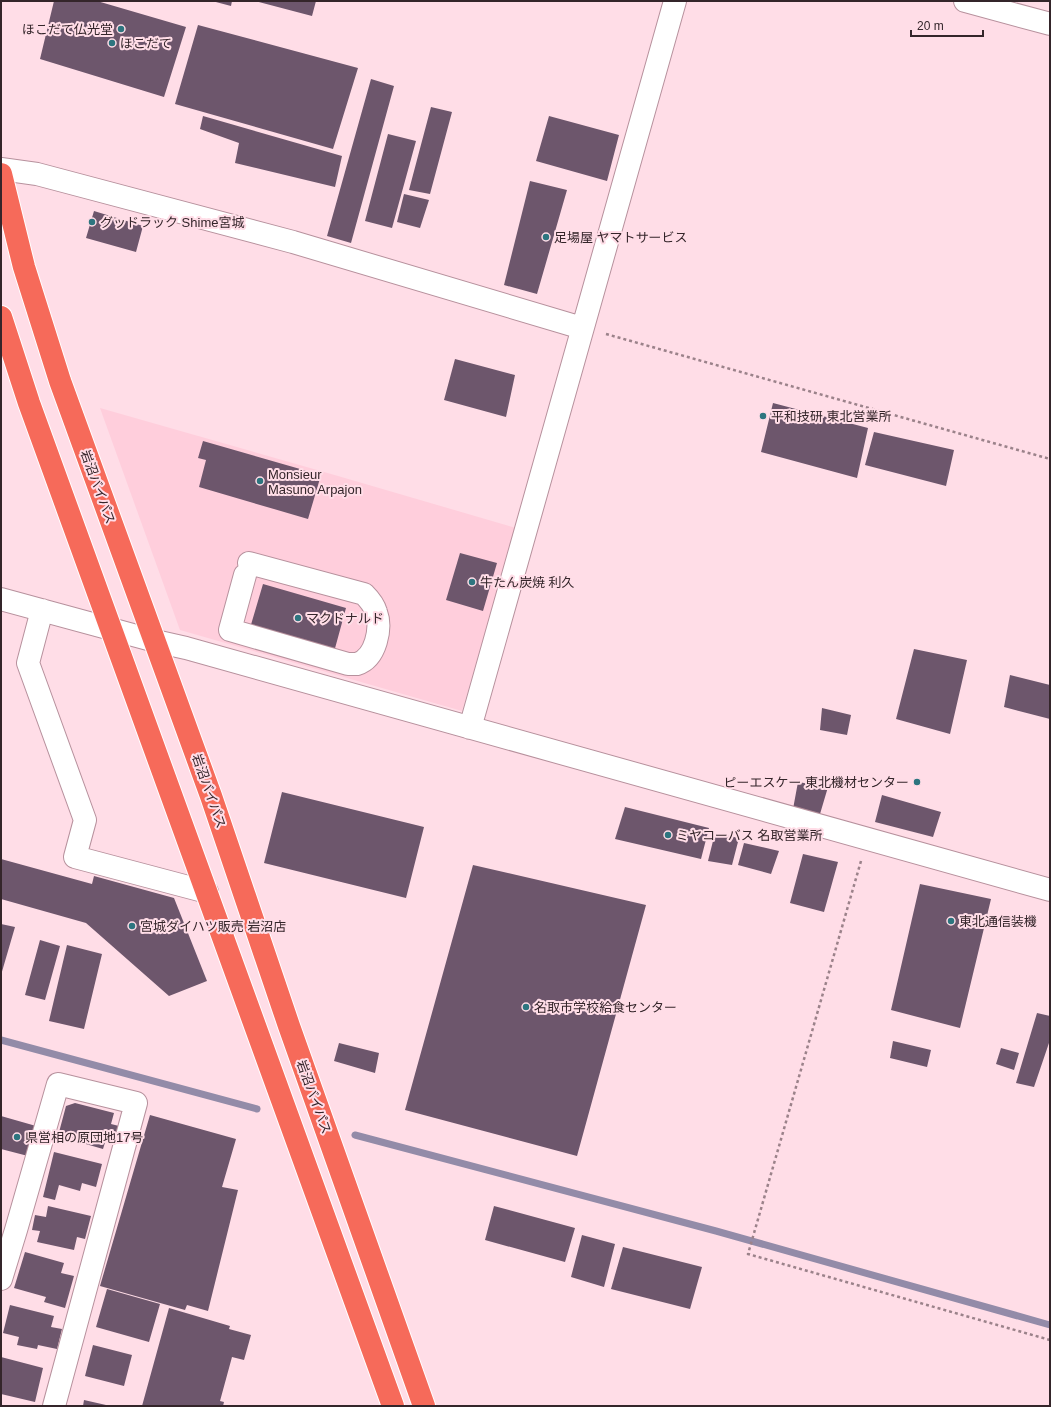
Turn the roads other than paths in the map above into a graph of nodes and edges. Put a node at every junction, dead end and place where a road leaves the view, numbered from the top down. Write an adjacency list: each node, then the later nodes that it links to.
1 (676, 1): 7 (street)
2 (965, 1): 3 (street)
3 (1050, 24)
4 (1, 168): 7 (street)
5 (1, 174): 11 (highway, 岩沼バイパス)
6 (1, 317): 10 (highway)
7 (582, 328): 13 (street)
8 (1, 599): 9 (street)
9 (42, 610): 10 (street); 15 (street)
10 (112, 629): 11 (street); 15 (highway)
11 (155, 641): 13 (street); 19 (highway, 岩沼バイパス)
12 (358, 664): 12 (street)
13 (470, 728): 14 (street)
14 (1050, 890)
15 (207, 892): 18 (highway)
16 (1, 1279): 17 (street)
17 (54, 1406)
18 (393, 1406)
19 (424, 1406)

